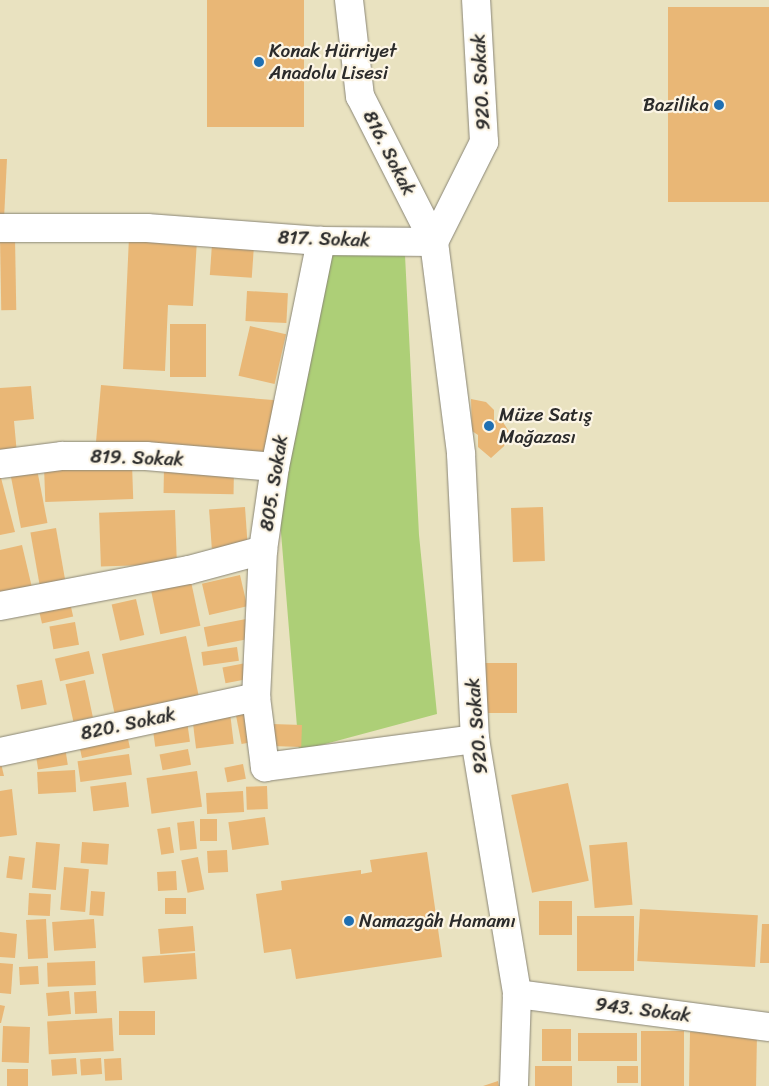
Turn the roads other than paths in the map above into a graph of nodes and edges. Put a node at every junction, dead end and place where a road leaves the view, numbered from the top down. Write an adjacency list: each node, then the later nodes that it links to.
1 (349, 0): 5 (street, 816. Sokak)
2 (476, 0): 5 (street, 920. Sokak)
3 (0, 228): 4 (street, 817. Sokak)
4 (321, 241): 5 (street, 817. Sokak); 7 (street, 805. Sokak)
5 (434, 242): 11 (street, 920. Sokak)
6 (0, 464): 7 (street, 819. Sokak)
7 (275, 467): 8 (street, 805. Sokak)
8 (263, 550): 9 (street, 805. Sokak); 10 (street)
9 (0, 606)
10 (256, 697): 11 (street); 12 (street, 820. Sokak)
11 (475, 739): 13 (street, 920. Sokak)
12 (0, 752)
13 (517, 994): 14 (street, 943. Sokak); 15 (street, 920. Sokak)
14 (769, 1027)
15 (514, 1086)

